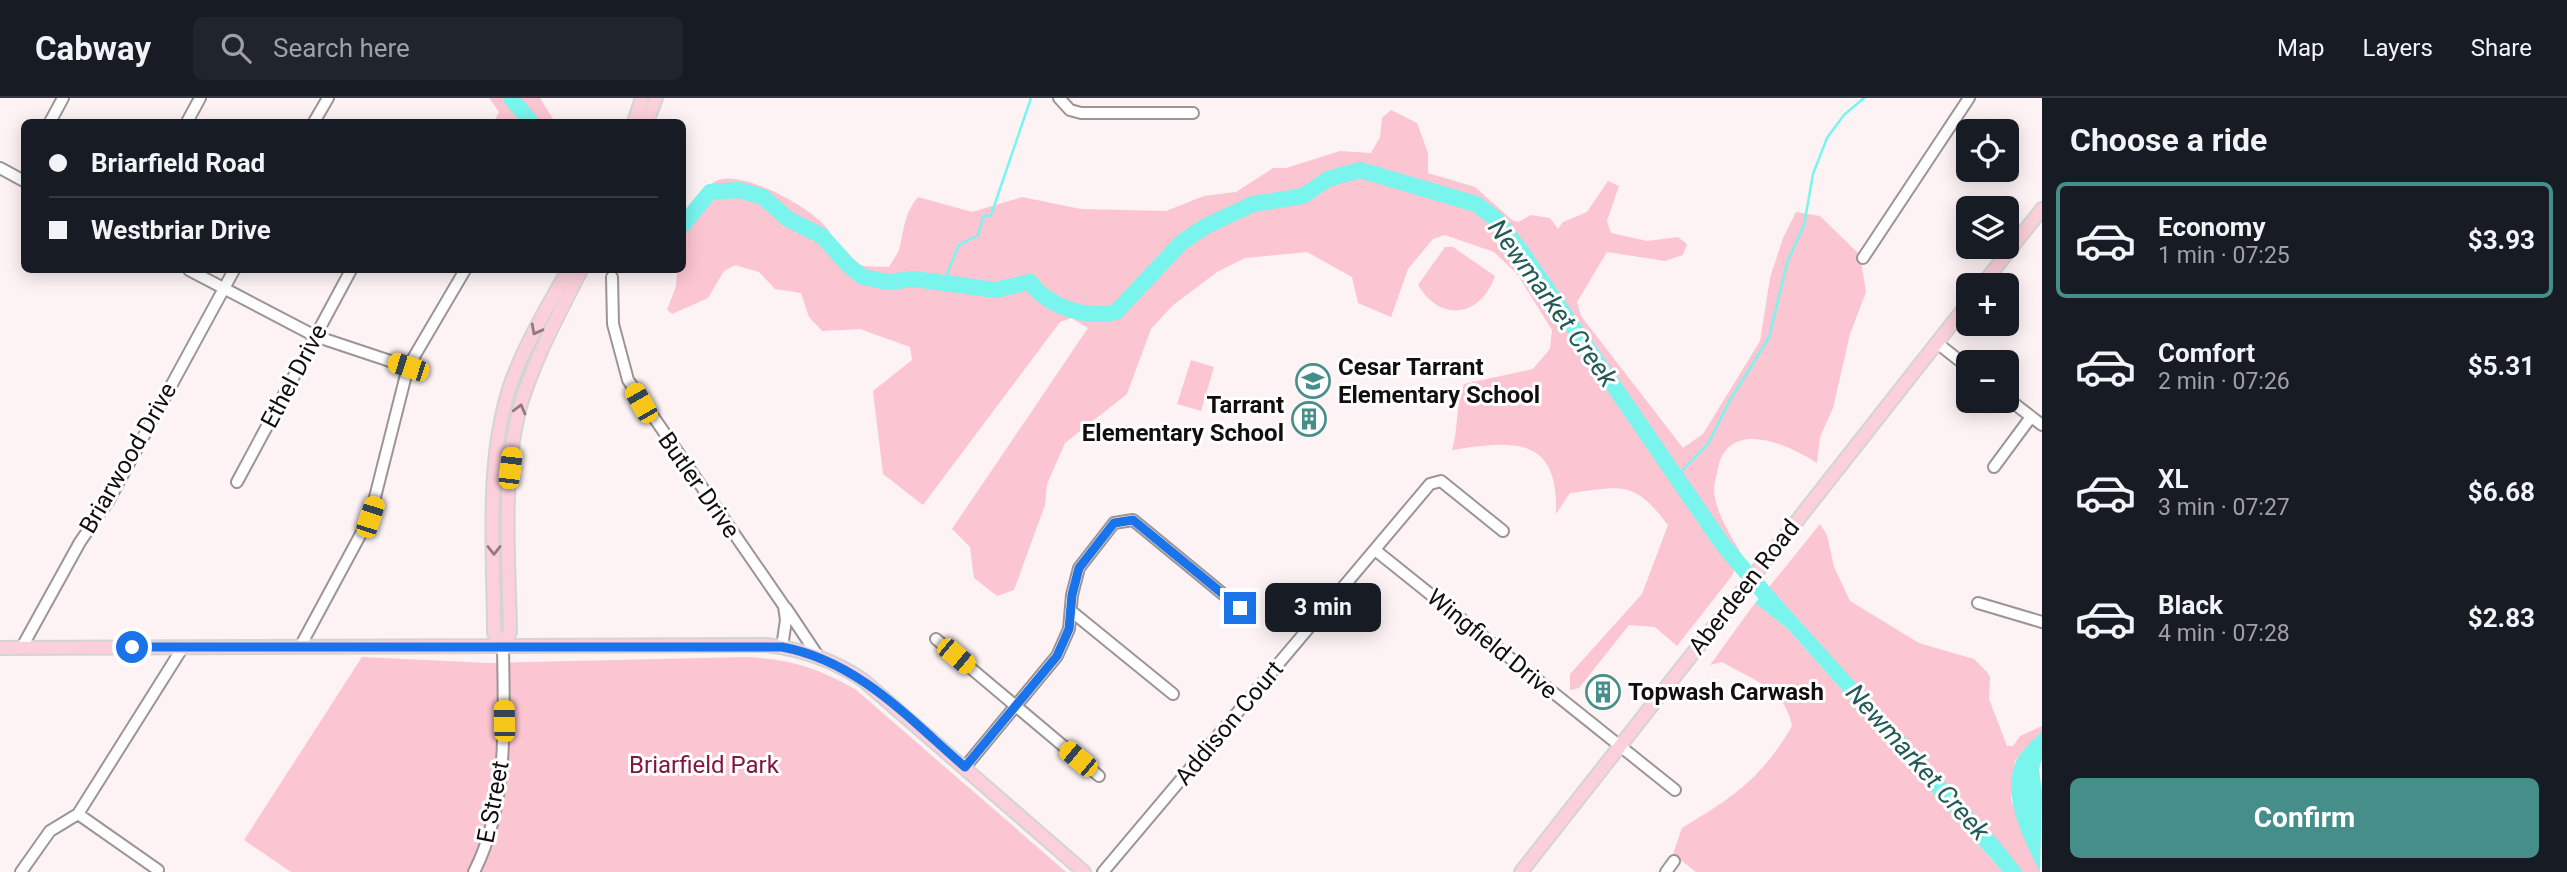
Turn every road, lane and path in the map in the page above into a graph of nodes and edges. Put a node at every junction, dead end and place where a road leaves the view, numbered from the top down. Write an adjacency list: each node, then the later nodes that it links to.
1 (64, 98): 9 (street)
2 (200, 98): 10 (street)
3 (328, 98): 11 (street)
4 (642, 98): 12 (main road)
5 (656, 98): 13 (main road)
6 (1059, 98): 8 (street)
7 (1969, 98): 18 (street)
8 (1193, 113)
9 (52, 119)
10 (189, 119)
11 (316, 119)
12 (635, 119)
13 (648, 119)
14 (3, 170): 15 (street); 16 (street)
15 (21, 176)
16 (0, 183)
17 (2042, 209): 25 (main road)
18 (1863, 258)
19 (195, 273): 27 (street)
20 (232, 273): 27 (street, Briarwood Drive)
21 (349, 273): 29 (street, Ethel Drive)
22 (463, 273): 32 (street)
23 (566, 273): 47 (main road, one-way to 47)
24 (580, 273): 47 (main road, one-way to 24)
25 (1991, 273)
26 (612, 277): 41 (street, Butler Drive)
27 (224, 288): 29 (street); 51 (street, Briarwood Drive)
28 (1956, 319): 30 (main road, Aberdeen Road)
29 (315, 336): 32 (street); 37 (street, Ethel Drive)
30 (1937, 343): 31 (street); 55 (main road, Aberdeen Road)
31 (1956, 358)
32 (408, 367): 46 (street)
33 (2019, 408): 34 (street)
34 (2031, 417): 35 (street); 36 (street)
35 (2042, 425)
36 (1994, 467)
37 (237, 482)
38 (1503, 531): 39 (street, Addison Court)
39 (1375, 550): 55 (street, Wingfield Drive); 65 (street, Addison Court)
40 (1978, 603): 44 (street)
41 (784, 606): 49 (street); 52 (street, Butler Drive)
42 (1240, 608): 43 (street)
43 (1071, 611): 53 (street); 54 (street)
44 (2042, 622)
45 (936, 639): 54 (street)
46 (302, 645): 47 (main road); 48 (main road)
47 (503, 646): 49 (main road); 63 (street, E Street)
48 (183, 647): 51 (main road); 59 (street)
49 (782, 647): 52 (main road)
50 (0, 648): 51 (main road)
51 (22, 648)
52 (818, 656): 56 (main road)
53 (1173, 694)
54 (1016, 707): 56 (street); 57 (street)
55 (1619, 746): 58 (street, Wingfield Drive); 66 (main road, Aberdeen Road)
56 (965, 767): 64 (main road)
57 (1099, 776)
58 (1675, 790)
59 (78, 814): 61 (street); 62 (street)
60 (1674, 861): 67 (street)
61 (21, 872)
62 (157, 872)
63 (474, 872)
64 (1084, 872)
65 (1103, 872)
66 (1521, 872)
67 (1666, 872)

